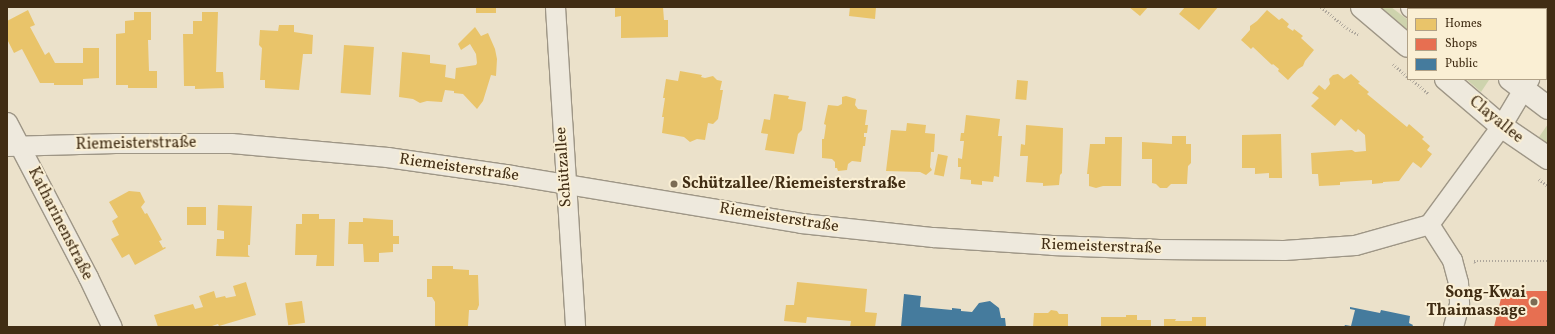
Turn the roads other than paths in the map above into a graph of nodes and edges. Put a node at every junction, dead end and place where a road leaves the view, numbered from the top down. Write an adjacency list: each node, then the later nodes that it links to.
1 (555, 7): 11 (street, Schützallee)
2 (1362, 7): 3 (main road)
3 (1407, 45)
4 (1447, 80): 8 (main road, Clayallee)
5 (1521, 82): 6 (main road); 8 (street)
6 (1548, 108)
7 (7, 122): 9 (street, Katharinenstraße)
8 (1501, 126): 10 (main road, Clayallee); 12 (street)
9 (13, 146): 11 (street, Riemeisterstraße); 13 (street, Katharinenstraße)
10 (1548, 158)
11 (565, 184): 12 (street, Riemeisterstraße); 14 (street, Schützallee)
12 (1429, 224): 15 (street)
13 (112, 327)
14 (575, 327)
15 (1453, 327)

